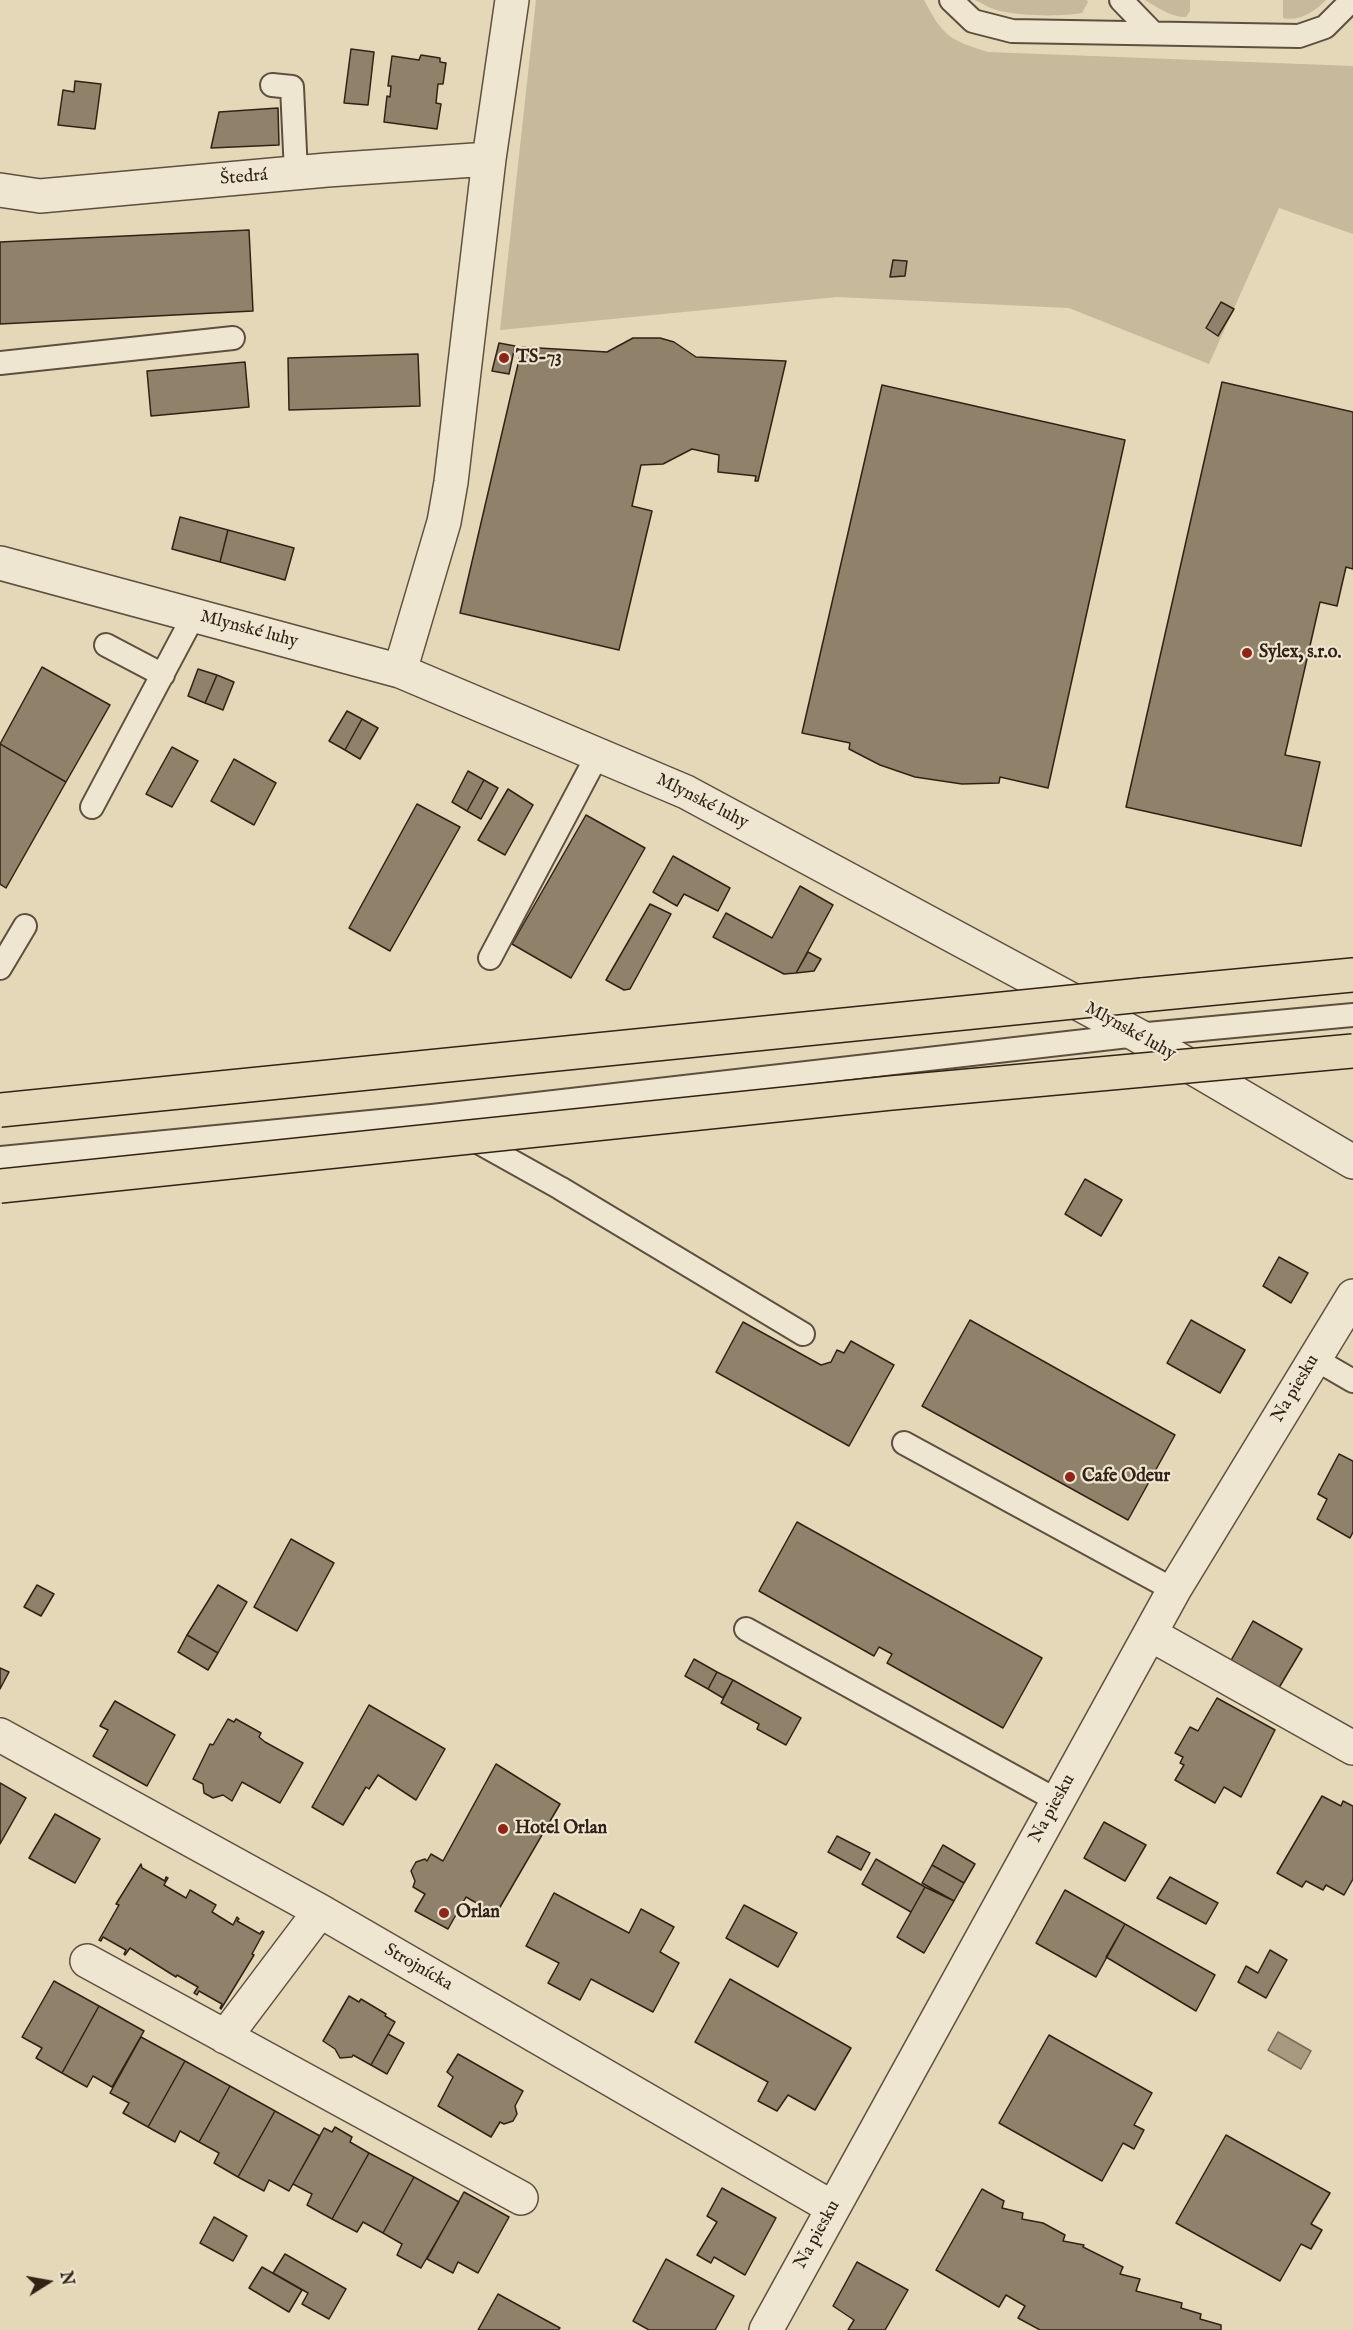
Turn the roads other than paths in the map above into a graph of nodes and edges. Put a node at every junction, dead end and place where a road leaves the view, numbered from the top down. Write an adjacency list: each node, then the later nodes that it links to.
1 (512, 0): 7 (street)
2 (951, 0): 5 (lane)
3 (1121, 0): 5 (lane)
4 (1349, 0): 5 (lane)
5 (1152, 32)
6 (272, 85): 8 (lane)
7 (489, 159): 8 (street, Štedrá); 15 (street)
8 (296, 173): 9 (street, Štedrá)
9 (0, 190)
10 (233, 338): 11 (lane)
11 (0, 363)
12 (0, 563): 13 (street, Mlynské luhy)
13 (194, 615): 15 (street, Mlynské luhy); 16 (lane)
14 (106, 645): 16 (lane)
15 (400, 671): 17 (street, Mlynské luhy)
16 (163, 675): 18 (lane)
17 (598, 754): 20 (lane); 24 (street, Mlynské luhy)
18 (92, 807)
19 (25, 926): 21 (lane)
20 (490, 958)
21 (0, 968)
22 (1353, 975): 26 (highway, bridge)
23 (1353, 1015): 24 (lane)
24 (1137, 1035): 27 (lane); 29 (street, Mlynské luhy)
25 (1353, 1051): 30 (highway, bridge)
26 (0, 1110)
27 (432, 1116): 28 (lane); 32 (lane)
28 (0, 1158)
29 (1353, 1162)
30 (0, 1186)
31 (1353, 1296): 33 (street, Na piesku)
32 (803, 1334)
33 (1314, 1359): 34 (lane); 36 (street, Na piesku)
34 (1353, 1381)
35 (904, 1443): 36 (lane)
36 (1174, 1590): 38 (street, Na piesku)
37 (746, 1629): 41 (lane)
38 (1150, 1634): 40 (street); 41 (street, Na piesku)
39 (0, 1735): 42 (street, Strojnícka)
40 (1353, 1748)
41 (1058, 1802): 46 (street, Na piesku)
42 (320, 1911): 44 (street); 46 (street, Strojnícka)
43 (87, 1962): 44 (street)
44 (225, 2037): 45 (street)
45 (520, 2198)
46 (832, 2208): 47 (street, Na piesku)
47 (766, 2330)

